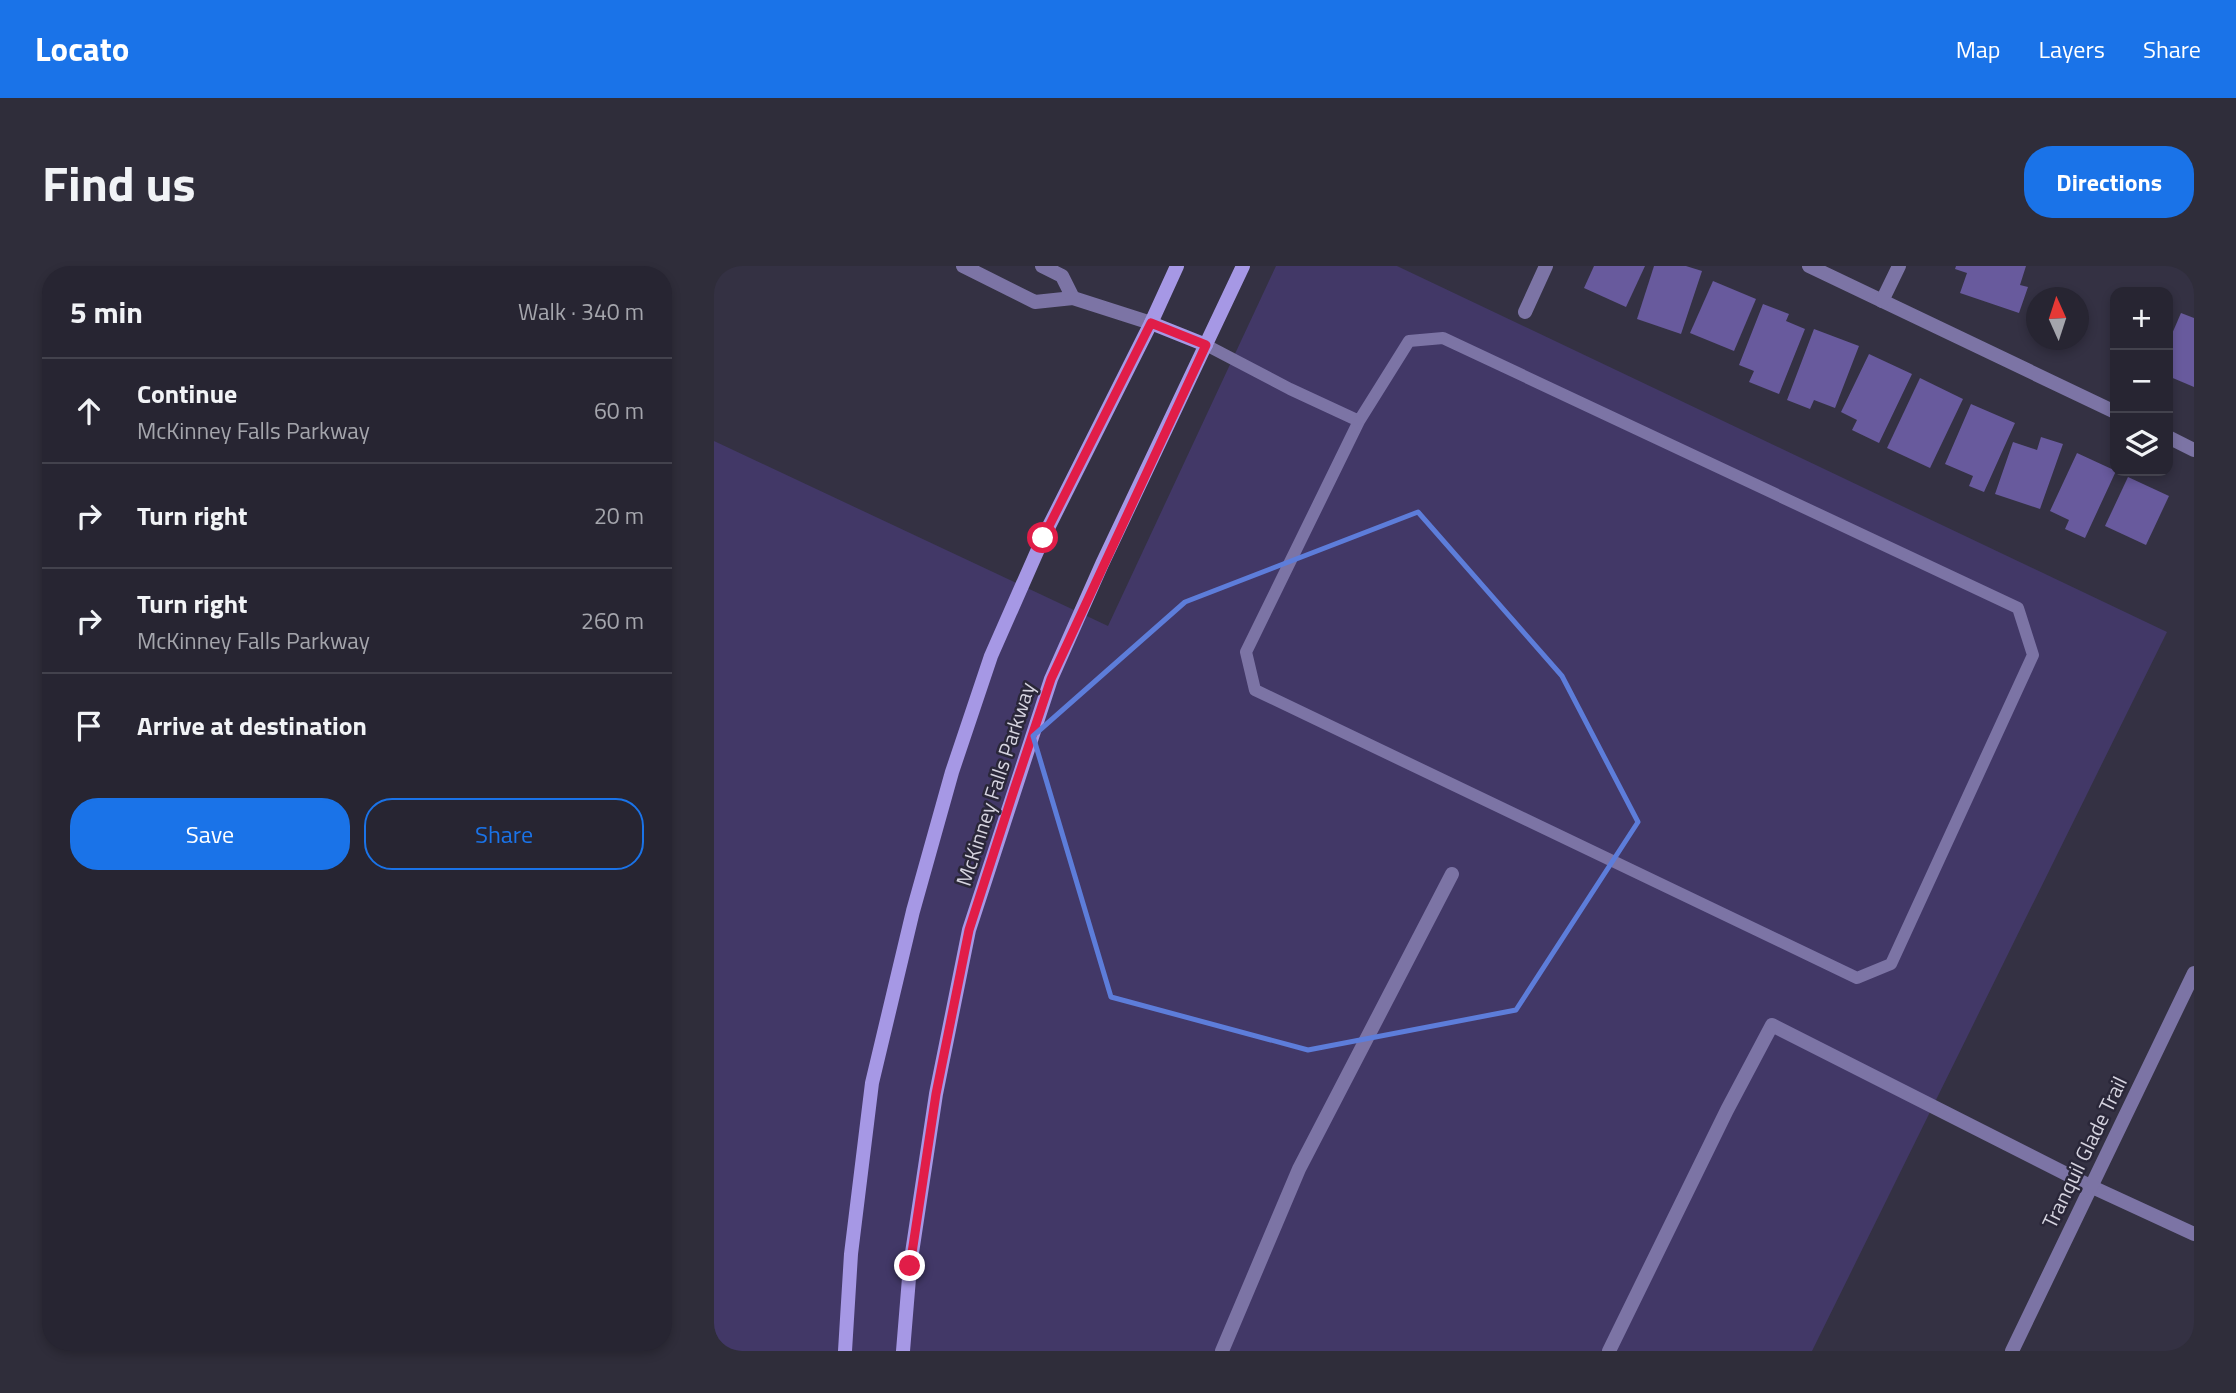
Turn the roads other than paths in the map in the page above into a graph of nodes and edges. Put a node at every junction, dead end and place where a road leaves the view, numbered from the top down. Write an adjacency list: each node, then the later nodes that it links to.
1 (963, 266): 8 (street)
2 (1042, 266): 8 (street)
3 (1177, 266): 11 (main road, McKinney Falls Parkway)
4 (1243, 266): 12 (main road, McKinney Falls Parkway)
5 (1546, 266): 10 (street)
6 (1809, 266): 9 (street)
7 (1899, 266): 9 (street)
8 (1073, 298): 11 (street)
9 (1882, 301): 13 (street)
10 (1525, 312)
11 (1151, 323): 12 (main road); 21 (main road, McKinney Falls Parkway)
12 (1206, 345): 14 (lane); 22 (main road, McKinney Falls Parkway)
13 (2110, 410)
14 (1359, 421): 14 (lane)
15 (2173, 440): 16 (street)
16 (2194, 450)
17 (1452, 874): 23 (street)
18 (2194, 973): 19 (street, Tranquil Glade Trail)
19 (2090, 1186): 20 (street); 24 (street); 25 (street, Tranquil Glade Trail)
20 (2194, 1234)
21 (845, 1351)
22 (903, 1351)
23 (1222, 1351)
24 (1609, 1351)
25 (2012, 1351)

